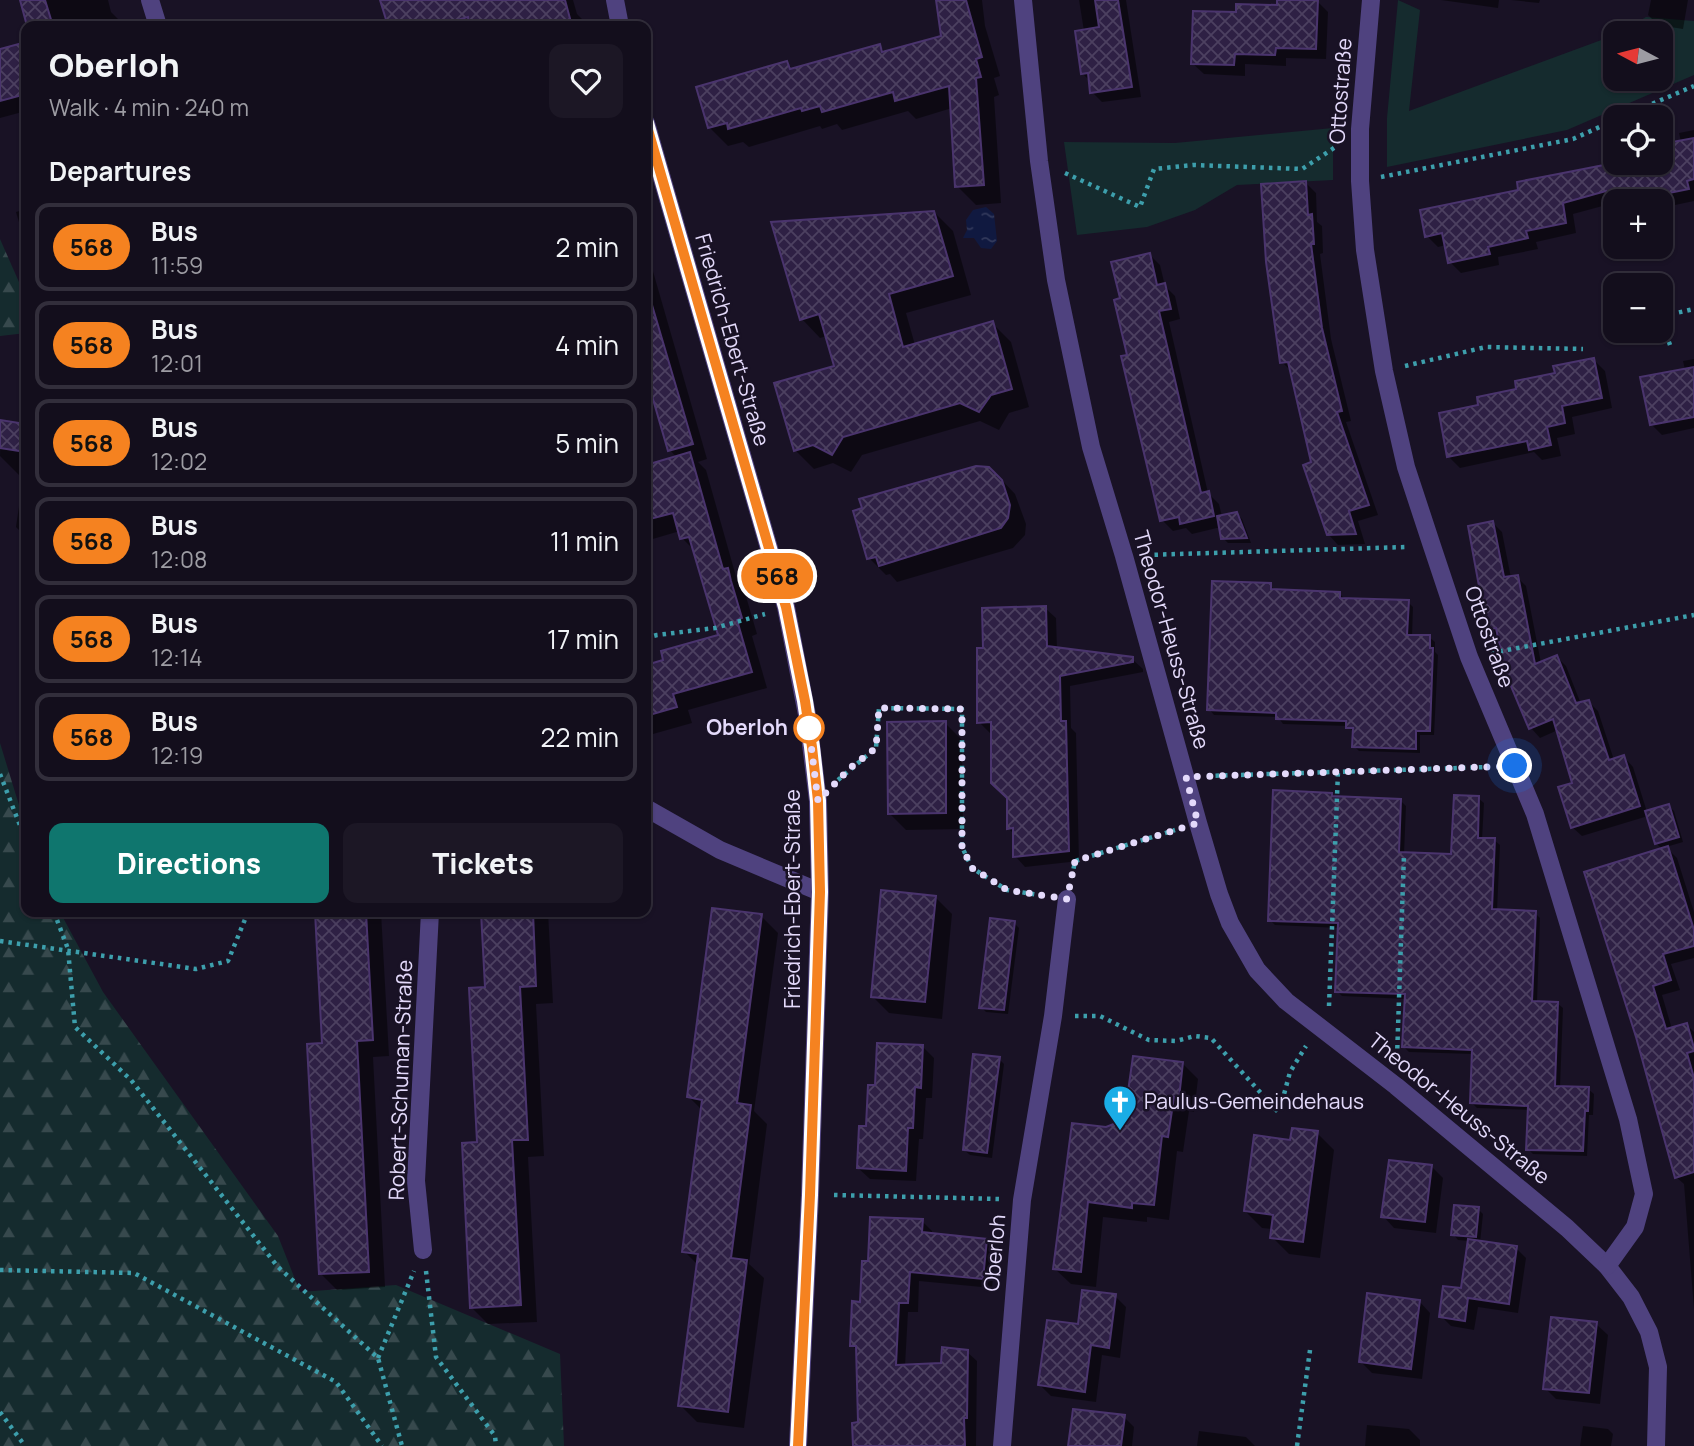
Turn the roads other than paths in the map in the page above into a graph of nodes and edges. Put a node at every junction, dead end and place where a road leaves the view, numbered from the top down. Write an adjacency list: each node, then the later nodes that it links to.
1 (150, 0): 5 (street)
2 (615, 0): 6 (street)
3 (1023, 0): 13 (street, Theodor-Heuss-Straße)
4 (1371, 0): 13 (street, Ottostraße)
5 (156, 21)
6 (619, 21)
7 (651, 140): 9 (street, Friedrich-Ebert-Straße)
8 (651, 811): 9 (street)
9 (820, 892): 14 (street, Friedrich-Ebert-Straße)
10 (1067, 899): 15 (street, Oberloh)
11 (430, 917): 12 (street, Robert-Schuman-Straße)
12 (423, 1250)
13 (1607, 1266): 16 (street, Theodor-Heuss-Straße)
14 (798, 1446)
15 (1002, 1446)
16 (1656, 1446)

